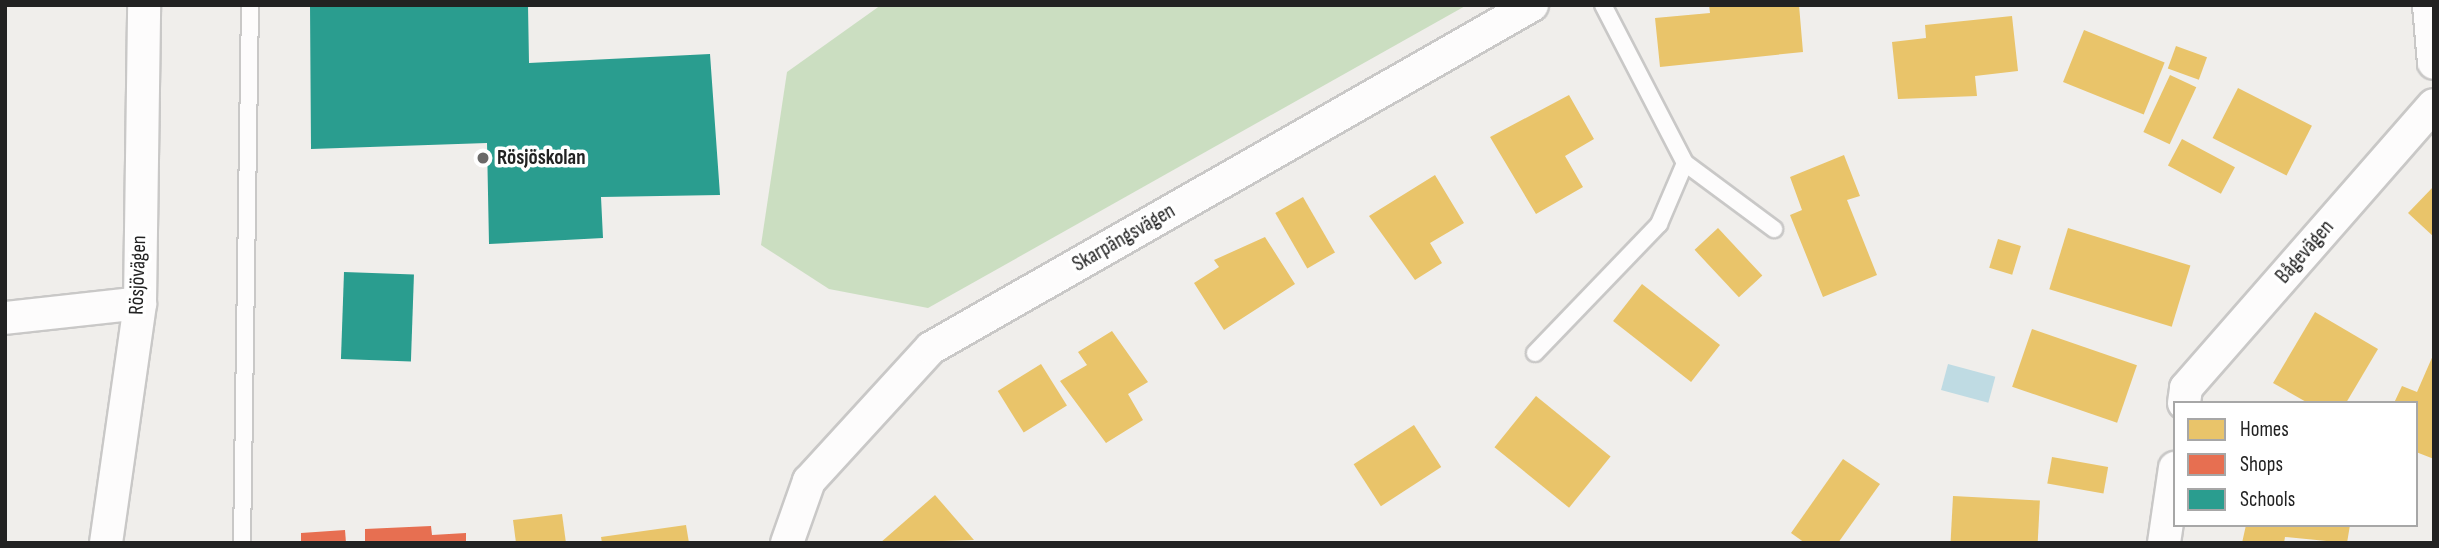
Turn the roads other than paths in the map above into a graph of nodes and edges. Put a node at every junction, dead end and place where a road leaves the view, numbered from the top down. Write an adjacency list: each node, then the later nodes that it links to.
1 (144, 5): 10 (street, Rösjövägen)
2 (250, 5): 16 (lane)
3 (1532, 5): 17 (street, Skarpängsvägen)
4 (1603, 5): 8 (lane)
5 (2429, 5): 6 (street)
6 (2434, 63)
7 (2434, 105): 13 (street, Bågevägen)
8 (1685, 163): 9 (lane); 12 (lane)
9 (1774, 229)
10 (139, 303): 11 (street); 15 (street, Rösjövägen)
11 (5, 318)
12 (1535, 353)
13 (2184, 401)
14 (2173, 482): 18 (street)
15 (106, 543)
16 (242, 543)
17 (787, 543)
18 (2164, 543)

